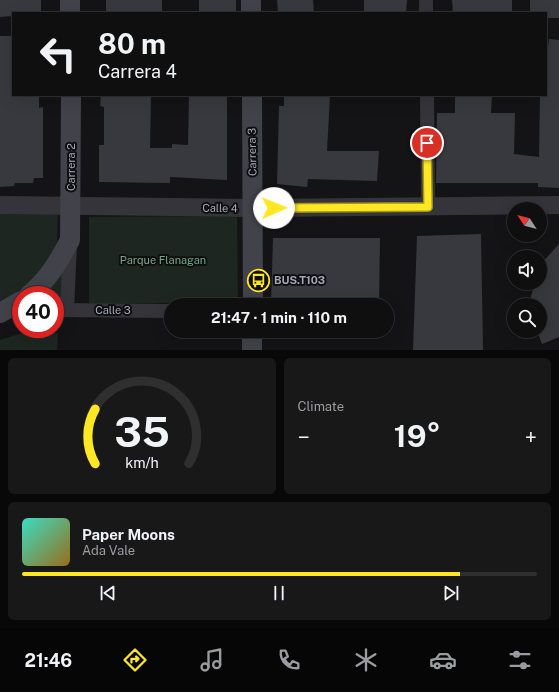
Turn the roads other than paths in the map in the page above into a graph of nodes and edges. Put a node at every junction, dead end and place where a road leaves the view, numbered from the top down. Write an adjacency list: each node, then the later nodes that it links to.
1 (70, 0): 4 (main road)
2 (251, 0): 5 (main road)
3 (426, 0): 6 (street)
4 (70, 12)
5 (251, 12)
6 (426, 12)
7 (71, 96): 12 (main road, Carrera 2)
8 (252, 96): 14 (main road, Carrera 3)
9 (427, 96): 13 (street)
10 (0, 205): 12 (street, Calle 4)
11 (559, 205): 13 (street, Calle 4)
12 (71, 206): 14 (street, Calle 4); 15 (main road, Carrera 2)
13 (428, 207): 14 (street, Calle 4)
14 (253, 208): 18 (main road, Carrera 3)
15 (70, 240): 16 (main road, Carrera 2); 17 (street, Carrera 2)
16 (38, 286)
17 (64, 287)
18 (252, 298)
19 (64, 310): 20 (street, Calle 3)
20 (164, 311)
21 (252, 338): 22 (main road)
22 (252, 350)

